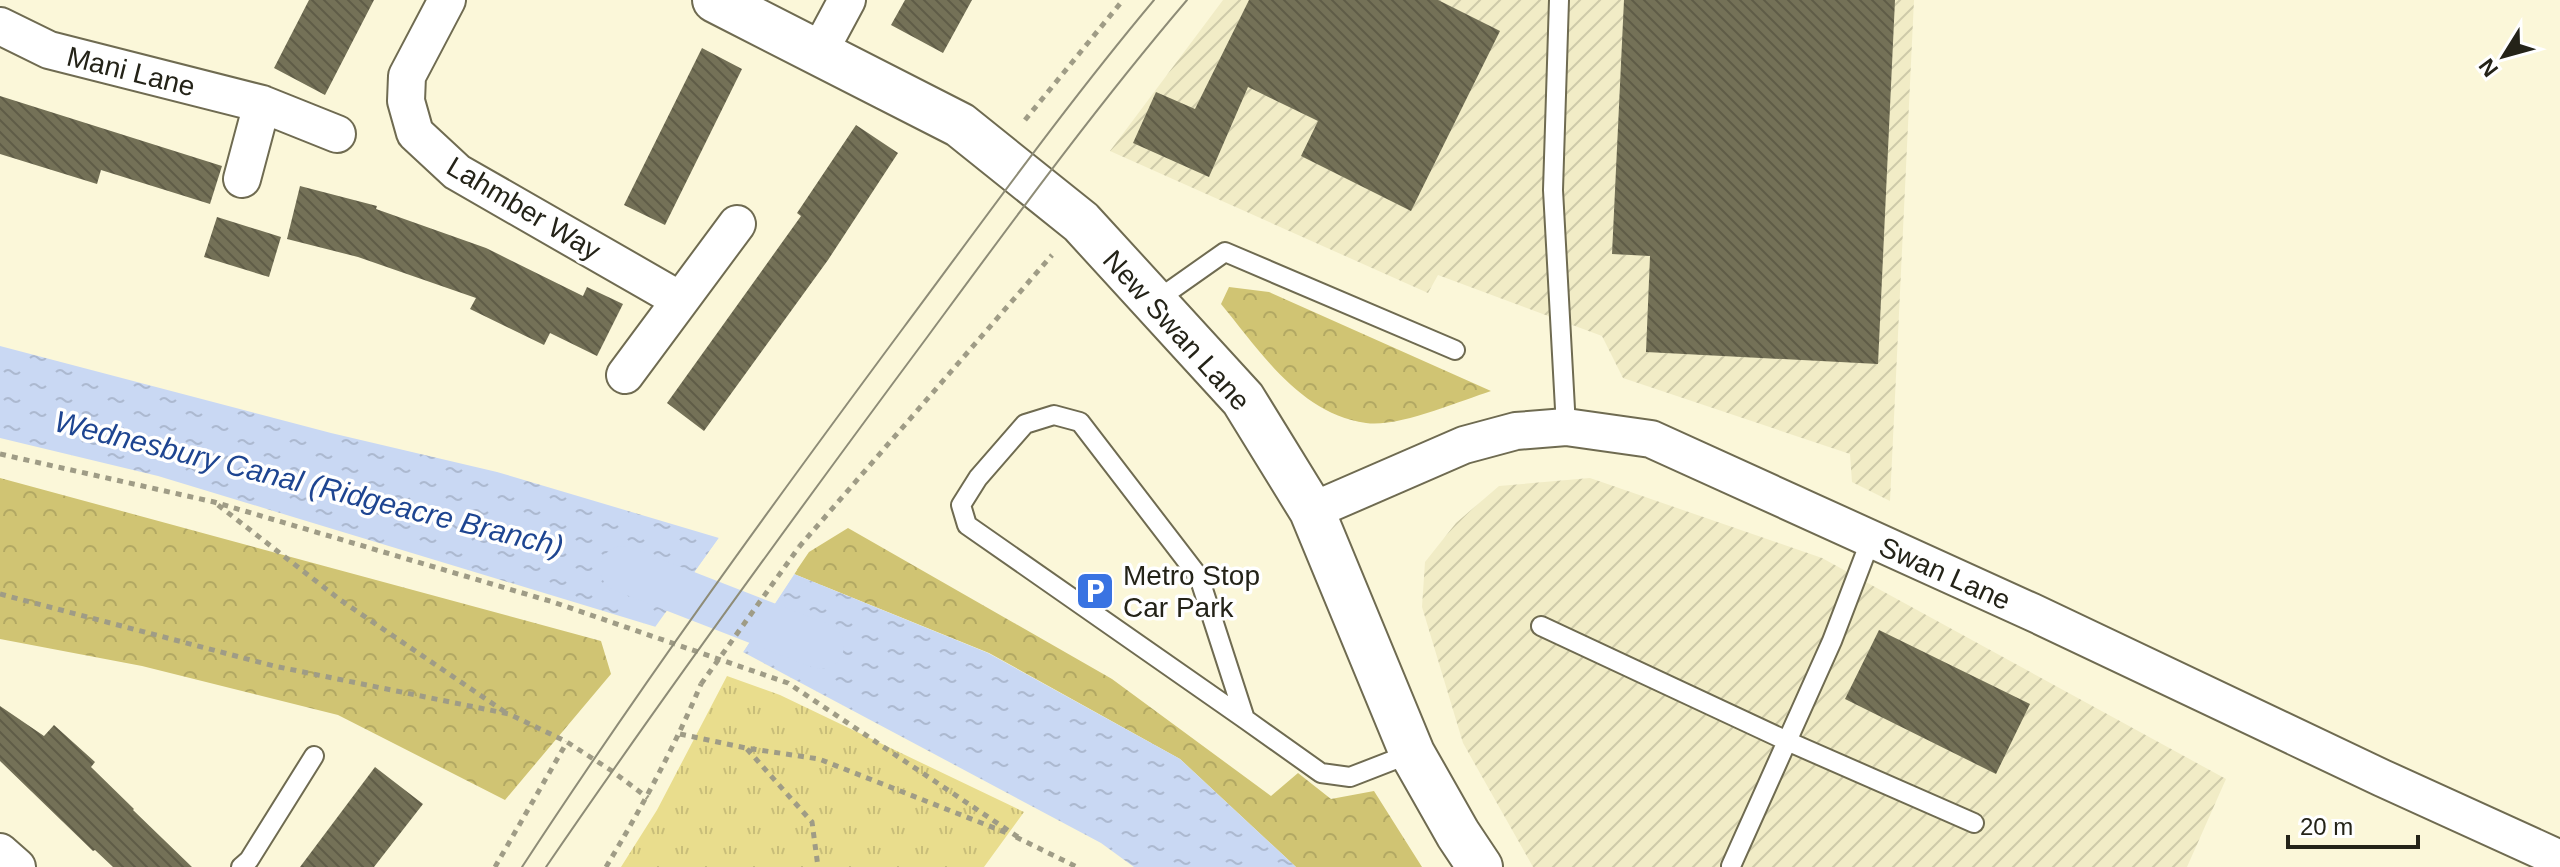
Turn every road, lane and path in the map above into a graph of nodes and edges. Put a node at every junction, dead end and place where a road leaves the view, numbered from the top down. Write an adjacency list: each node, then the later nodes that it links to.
1 (447, 0): 14 (street, Lahmber Way)
2 (715, 0): 7 (main road, New Swan Lane)
3 (847, 0): 7 (street)
4 (1123, 0): 9 (path)
5 (1559, 0): 18 (lane)
6 (7, 18): 8 (street, Mani Lane)
7 (818, 54): 12 (main road, New Swan Lane)
8 (262, 104): 10 (street, Mani Lane); 11 (street)
9 (1026, 118)
10 (337, 134)
11 (242, 179)
12 (1081, 222): 15 (main road, New Swan Lane); 27 (path, bridge)
13 (737, 224): 14 (street)
14 (680, 300): 17 (street)
15 (1154, 302): 16 (lane); 21 (main road, New Swan Lane)
16 (1455, 350)
17 (625, 375)
18 (1566, 427): 21 (street, Swan Lane); 22 (street, Swan Lane)
19 (0, 454): 20 (path)
20 (214, 502): 25 (path); 35 (path)
21 (1312, 511): 31 (main road, New Swan Lane)
22 (1871, 539): 28 (lane); 37 (street, Swan Lane)
23 (0, 594): 25 (path)
24 (1541, 626): 28 (lane)
25 (509, 714): 29 (path)
26 (1245, 719): 26 (lane); 31 (lane)
27 (680, 734): 30 (path); 33 (path)
28 (1787, 741): 34 (lane); 38 (lane)
29 (567, 742): 33 (path); 41 (path)
30 (746, 748): 35 (path); 43 (path)
31 (1412, 753): 45 (main road, New Swan Lane)
32 (314, 756): 40 (lane)
33 (648, 798): 42 (path)
34 (1974, 823)
35 (1018, 837): 44 (path)
36 (0, 852): 39 (street)
37 (2560, 859)
38 (1731, 866)
39 (17, 867)
40 (241, 867)
41 (495, 867)
42 (606, 867)
43 (818, 867)
44 (1077, 867)
45 (1480, 867)

